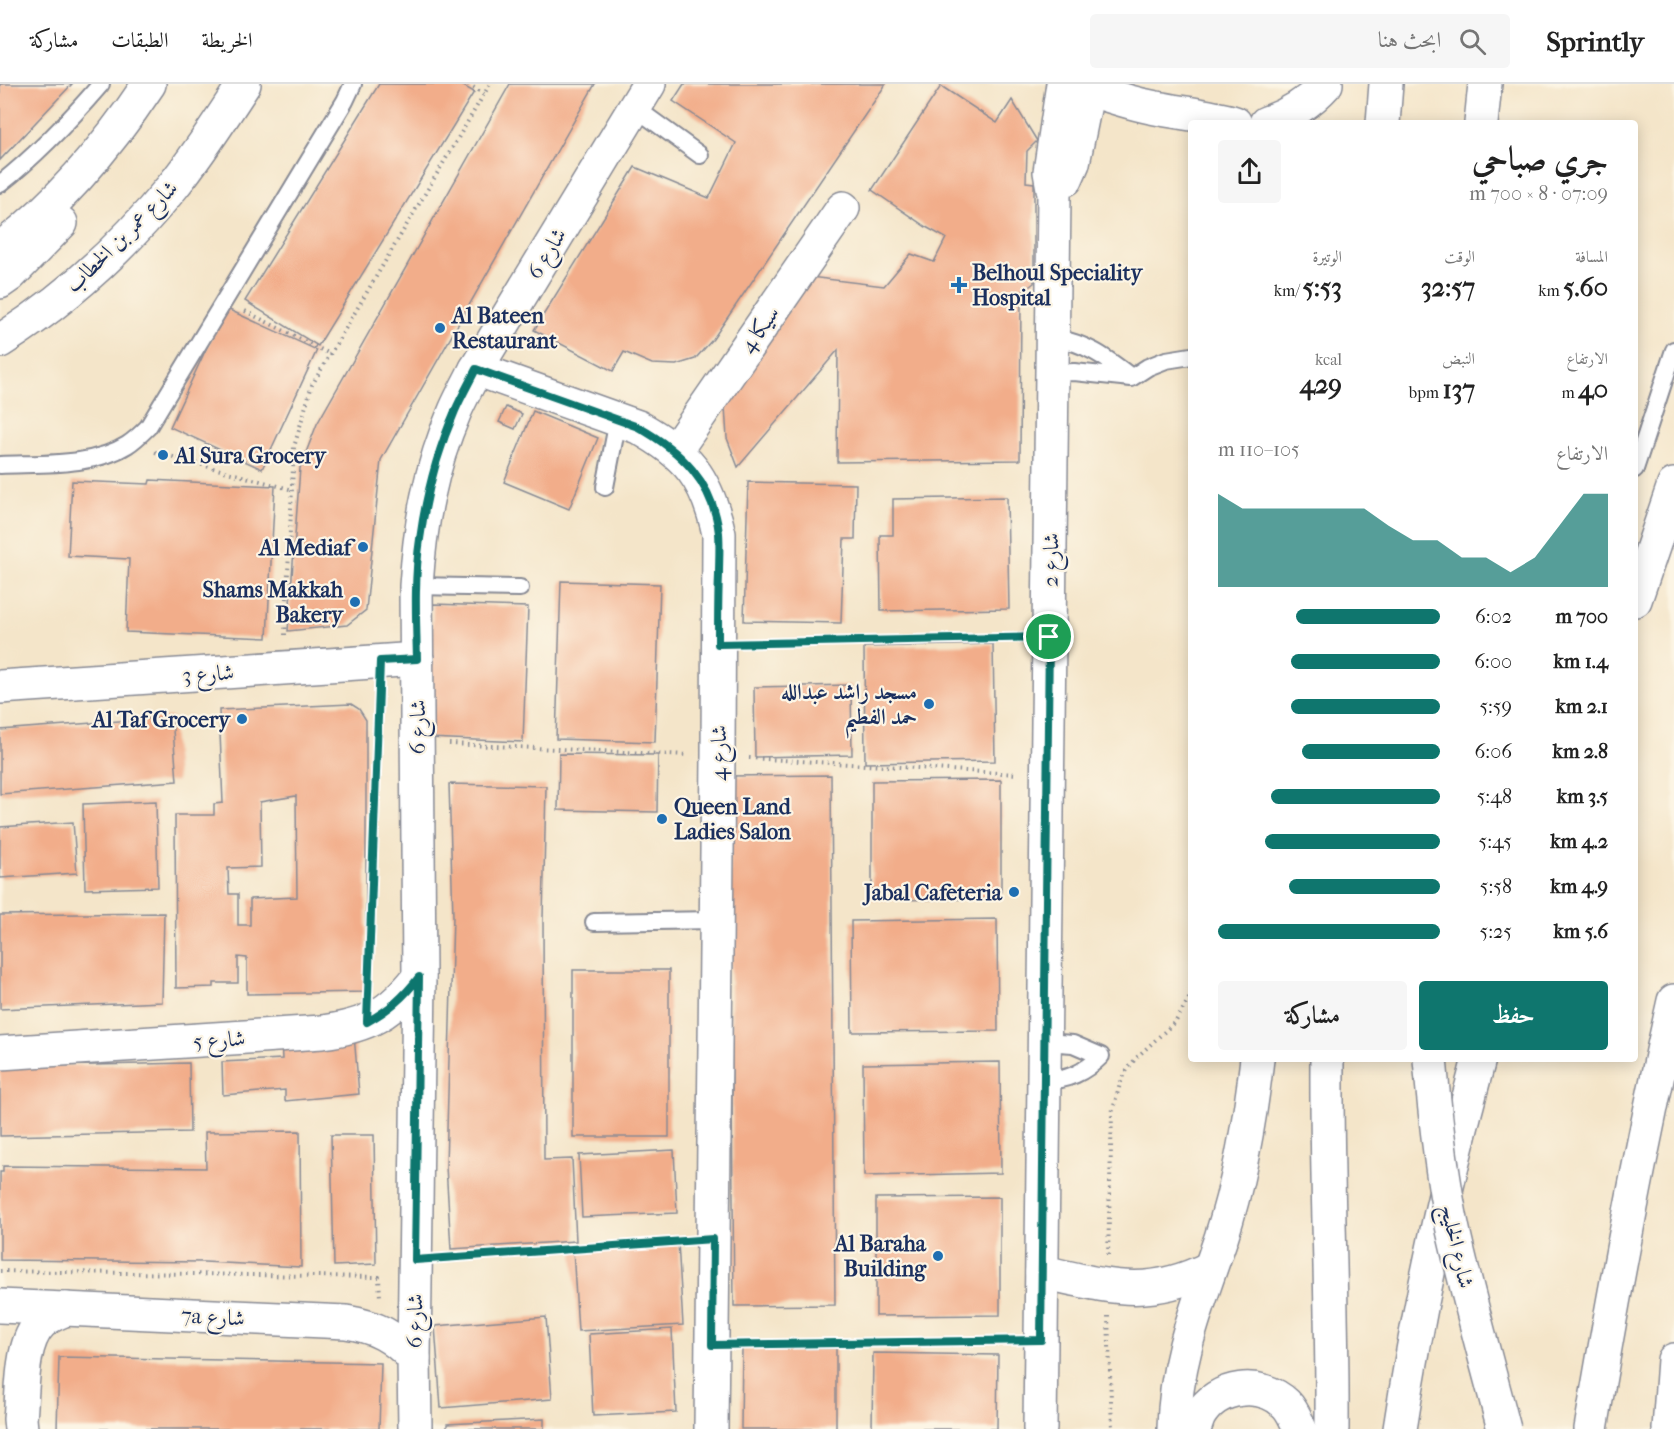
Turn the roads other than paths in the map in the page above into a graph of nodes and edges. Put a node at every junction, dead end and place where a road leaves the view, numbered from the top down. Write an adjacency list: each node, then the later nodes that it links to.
1 (101, 84): 16 (lane)
2 (149, 84): 10 (main road)
3 (244, 84): 21 (main road, شارع عمر بن الخطاب)
4 (353, 84): 30 (lane)
5 (1326, 84): 12 (main road)
6 (1386, 84): 13 (main road)
7 (1485, 84): 14 (main road)
8 (1075, 86): 11 (main road); 20 (main road, شارع 2)
9 (642, 96): 15 (lane); 24 (main road, شارع 6)
10 (129, 115): 18 (main road); 19 (main road)
11 (1226, 120)
12 (1274, 120)
13 (1383, 120)
14 (1481, 120)
15 (700, 154)
16 (0, 184)
17 (843, 208): 28 (main road, 4 سيكا)
18 (0, 249)
19 (0, 282)
20 (1053, 337): 25 (main road, شارع 2); 26 (lane)
21 (0, 341)
22 (1674, 350): 29 (lane)
23 (1188, 356): 26 (lane)
24 (476, 369): 27 (main road, شارع 4); 33 (main road, شارع 6)
25 (1053, 373): 26 (lane); 42 (main road, شارع 2)
26 (1131, 378)
27 (618, 420): 28 (main road, شارع 4); 32 (lane)
28 (675, 451): 38 (main road, شارع 4)
29 (1638, 460)
30 (0, 465)
31 (1674, 485): 35 (main road)
32 (605, 487)
33 (416, 586): 34 (lane); 36 (main road, شارع 6)
34 (520, 588)
35 (1638, 591)
36 (417, 659): 37 (main road, شارع 3); 40 (main road, شارع 6)
37 (0, 687)
38 (716, 920): 39 (lane); 57 (main road, شارع 4)
39 (594, 921)
40 (419, 977): 43 (main road, شارع 5); 53 (main road, شارع 6)
41 (1674, 1001): 65 (main road)
42 (1044, 1042): 48 (main road, شارع 2); 48 (lane)
43 (0, 1053)
44 (1257, 1062): 49 (main road)
45 (1327, 1062): 62 (main road)
46 (1430, 1062): 64 (main road, شارع الخليج, bridge)
47 (1478, 1062): 63 (main road)
48 (1044, 1081): 50 (main road, شارع 2)
49 (1210, 1268): 50 (main road); 59 (main road)
50 (1042, 1272): 58 (main road, شارع 2)
51 (0, 1306): 52 (main road, 7a شارع)
52 (66, 1310): 53 (main road, 7a شارع); 55 (main road)
53 (414, 1358): 56 (main road, شارع 6)
54 (1674, 1360): 66 (main road)
55 (21, 1429)
56 (415, 1429)
57 (711, 1429)
58 (1040, 1429)
59 (1174, 1429)
60 (1194, 1429): 61 (main road)
61 (1300, 1429)
62 (1332, 1429)
63 (1400, 1429)
64 (1504, 1429)
65 (1591, 1429)
66 (1669, 1429)

